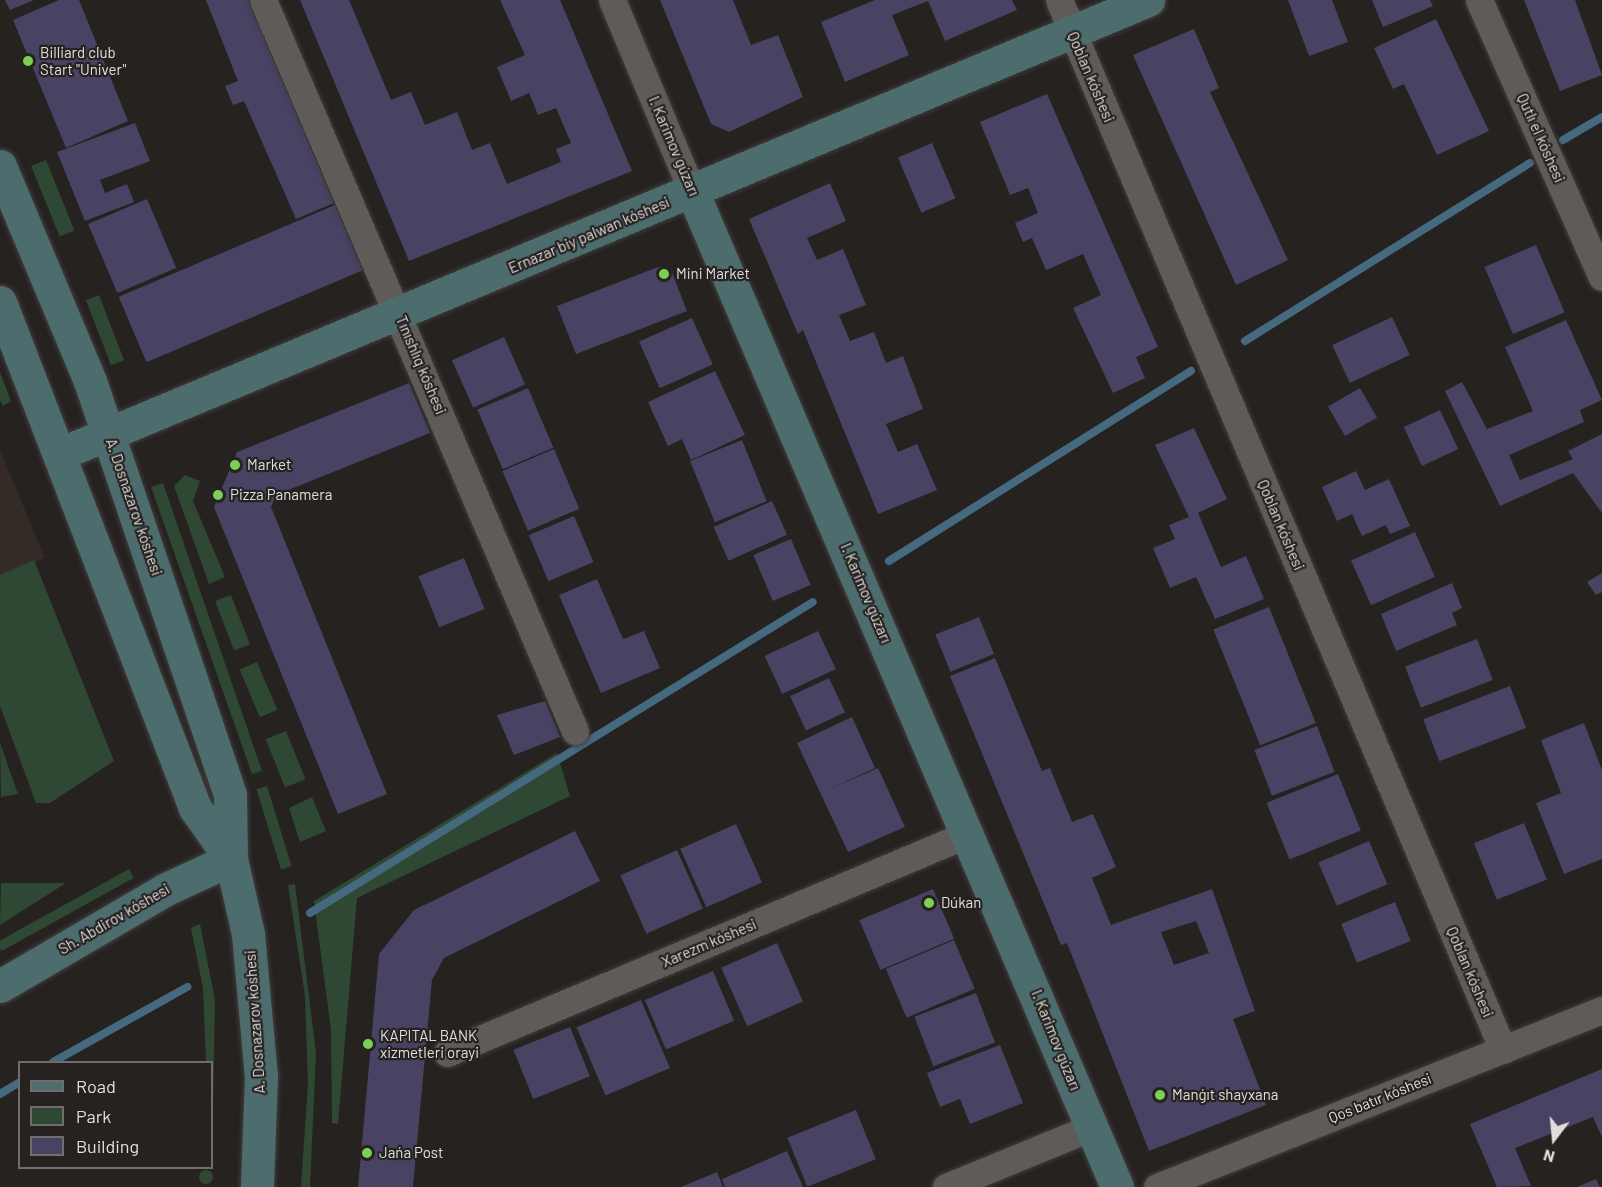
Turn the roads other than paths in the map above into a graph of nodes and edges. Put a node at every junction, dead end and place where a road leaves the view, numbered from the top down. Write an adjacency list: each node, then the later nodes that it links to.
1 (263, 0): 11 (street, Tınıshlıq kóshesi)
2 (612, 0): 8 (street, I. Karimov gúzarı)
3 (1059, 0): 6 (street, Qoblan kóshesi)
4 (1148, 0): 6 (street, Ernazar biy palwan kóshesi)
5 (1479, 0): 9 (street, Qutlı el kóshesi)
6 (1073, 33): 8 (street, Ernazar biy palwan kóshesi); 19 (street, Qoblan kóshesi)
7 (0, 166): 12 (street, A. Dosnazarov kóshesi)
8 (692, 191): 11 (street, Ernazar biy palwan kóshesi); 15 (street, I. Karimov gúzarı)
9 (1602, 277)
10 (0, 302): 13 (street, A. Dosnazarov kóshesi)
11 (400, 314): 12 (street, Ernazar biy palwan kóshesi); 14 (street, Tınıshlıq kóshesi)
12 (109, 433): 13 (street, Ernazar biy palwan kóshesi); 16 (street, A. Dosnazarov kóshesi)
13 (62, 453): 16 (street, A. Dosnazarov kóshesi)
14 (575, 731)
15 (970, 833): 20 (street, Xarezm kóshesi); 21 (street, I. Karimov gúzarı)
16 (231, 859): 17 (street, Sh. Abdirov kóshesi); 22 (street, A. Dosnazarov kóshesi)
17 (0, 986)
18 (1602, 1010): 19 (street, Qos batır kóshesi)
19 (1503, 1050): 25 (street, Qos batır kóshesi)
20 (447, 1053)
21 (1092, 1127): 23 (street); 24 (street, I. Karimov gúzarı)
22 (257, 1187)
23 (946, 1187)
24 (1117, 1187)
25 (1157, 1187)

